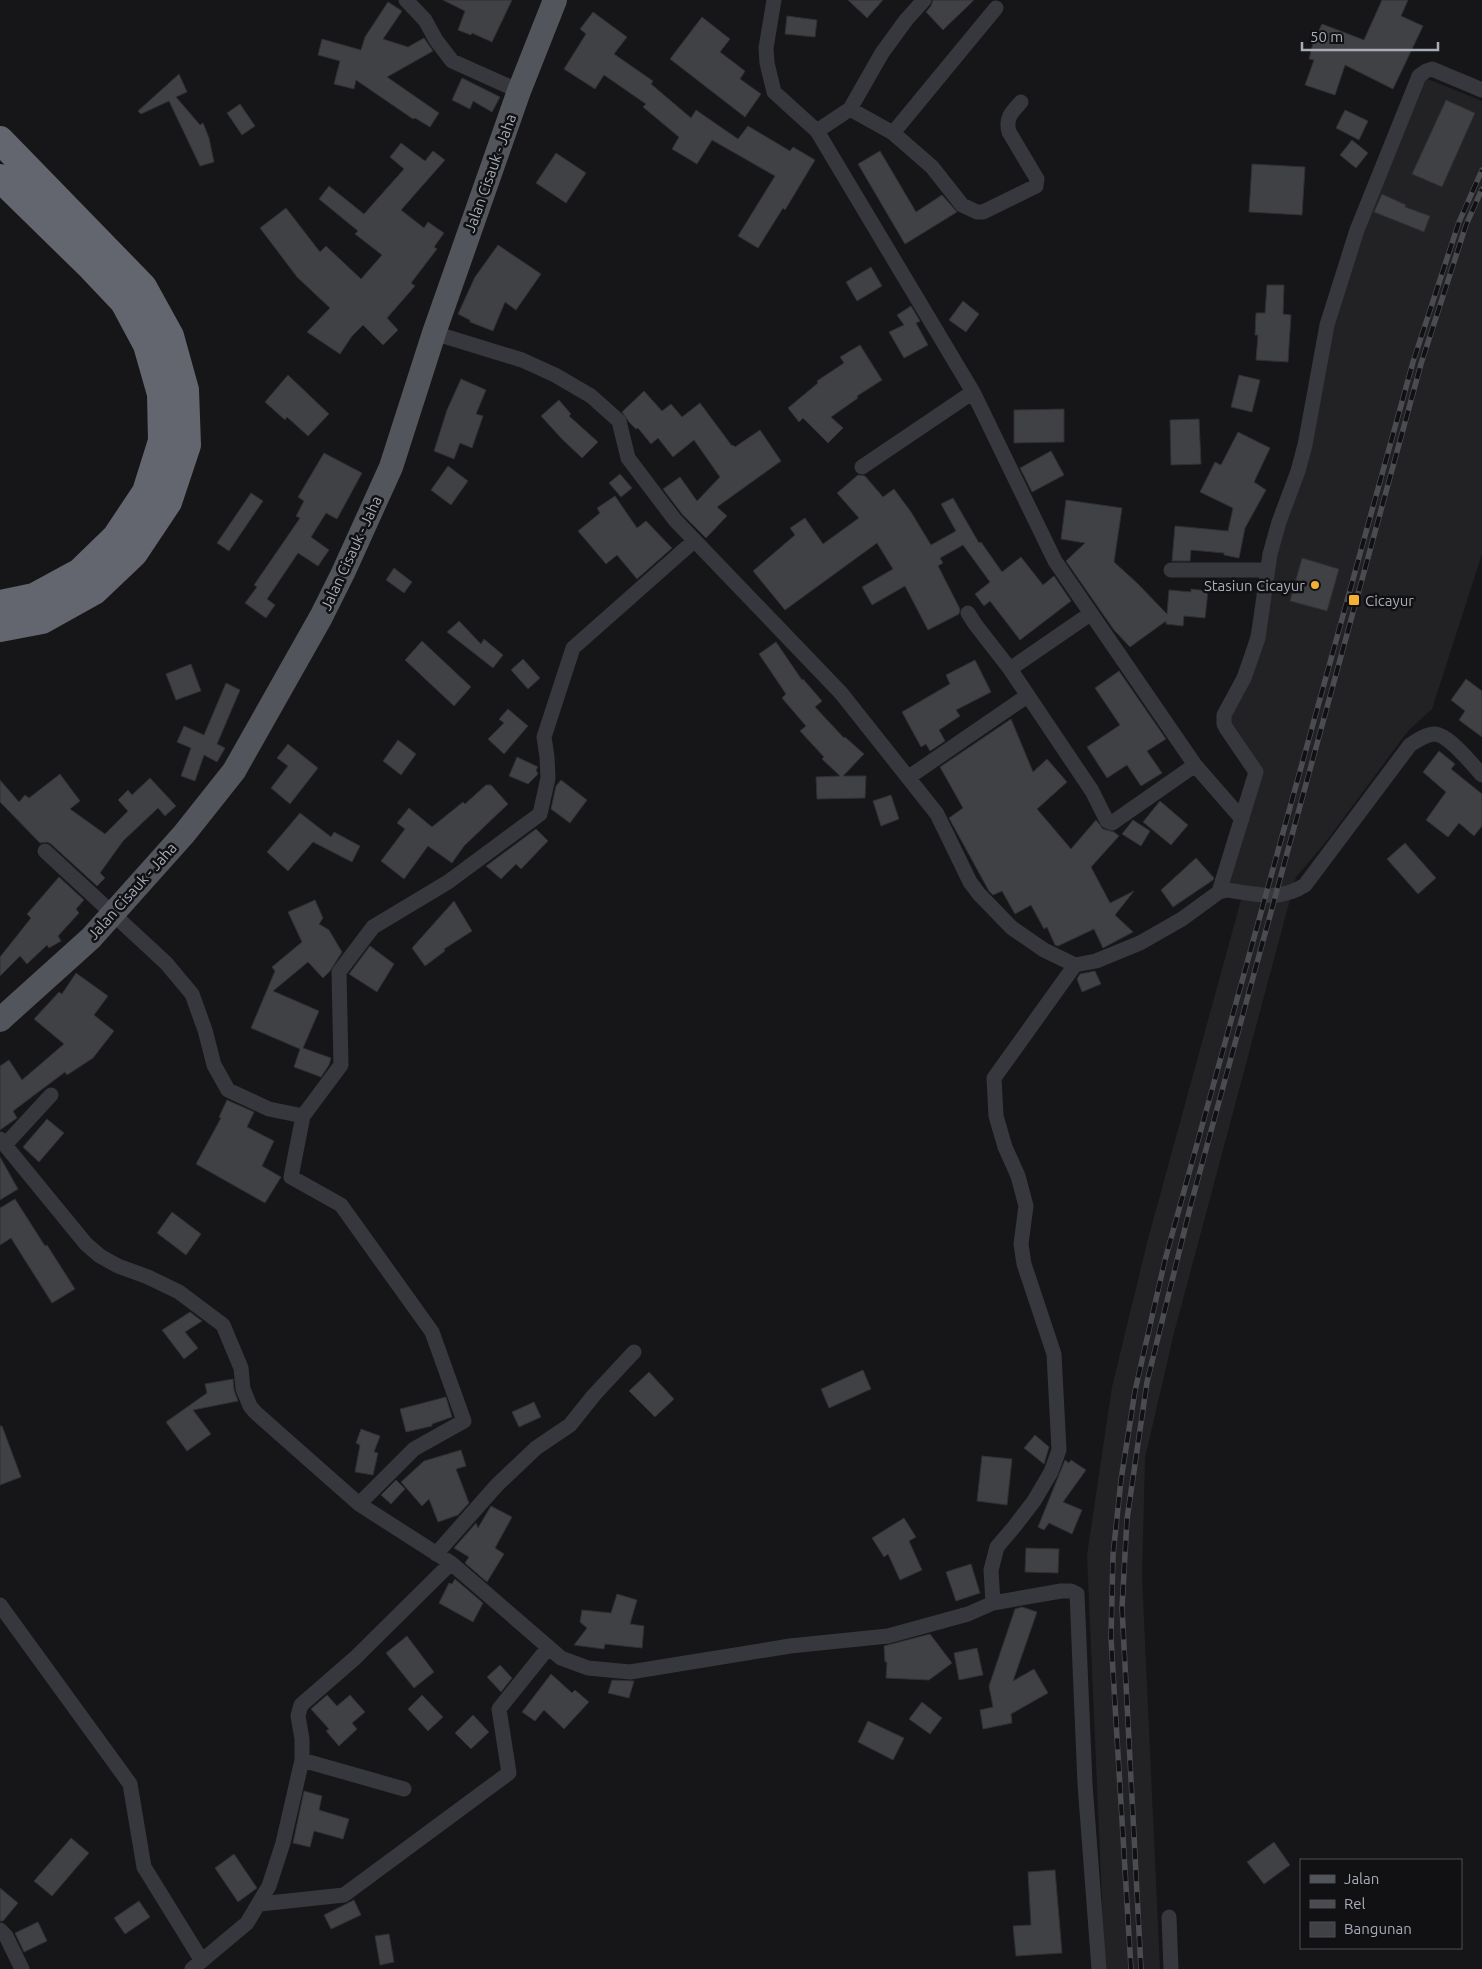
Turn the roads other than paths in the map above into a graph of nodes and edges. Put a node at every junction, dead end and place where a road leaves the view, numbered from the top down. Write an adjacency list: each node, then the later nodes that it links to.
1 (406, 0): 7 (street)
2 (555, 0): 7 (main road, Jalan Cisauk - Jaha)
3 (774, 0): 10 (street)
4 (924, 0): 9 (street)
5 (996, 8): 11 (street)
6 (1482, 90): 19 (street)
7 (519, 92): 14 (main road, Jalan Cisauk - Jaha)
8 (1021, 102): 11 (street)
9 (850, 109): 10 (street); 11 (street)
10 (817, 131): 15 (street)
11 (893, 133)
12 (0, 140): 23 (highway)
13 (0, 178): 20 (highway)
14 (434, 333): 17 (street); 32 (main road, Jalan Cisauk - Jaha)
15 (973, 392): 16 (street); 22 (street)
16 (862, 467)
17 (694, 541): 28 (street); 36 (street)
18 (1171, 570): 19 (street)
19 (1267, 570): 29 (street)
20 (0, 604)
21 (968, 612): 24 (street)
22 (1090, 614): 24 (street); 26 (street)
23 (0, 628)
24 (1010, 669): 25 (street)
25 (1027, 696): 26 (street); 28 (street)
26 (1195, 765): 29 (street)
27 (1482, 774): 31 (street)
28 (909, 778): 33 (street)
29 (1242, 819): 31 (street)
30 (45, 851): 32 (street)
31 (1219, 892): 33 (street)
32 (112, 914): 34 (main road, Jalan Cisauk - Jaha); 36 (street)
33 (1075, 965): 42 (street)
34 (0, 1020)
35 (51, 1095): 37 (street)
36 (303, 1116): 39 (street)
37 (3, 1142): 39 (street)
38 (634, 1352): 40 (street)
39 (359, 1504): 40 (street)
40 (436, 1554): 41 (street)
41 (451, 1563): 44 (street); 45 (street)
42 (992, 1603): 44 (street); 52 (street)
43 (0, 1606): 50 (street)
44 (548, 1648): 47 (street)
45 (302, 1760): 46 (street); 47 (street)
46 (404, 1789)
47 (260, 1904): 50 (street)
48 (1169, 1918): 53 (street)
49 (0, 1930): 51 (street)
50 (197, 1965)
51 (22, 1969)
52 (1099, 1969)
53 (1171, 1969)

